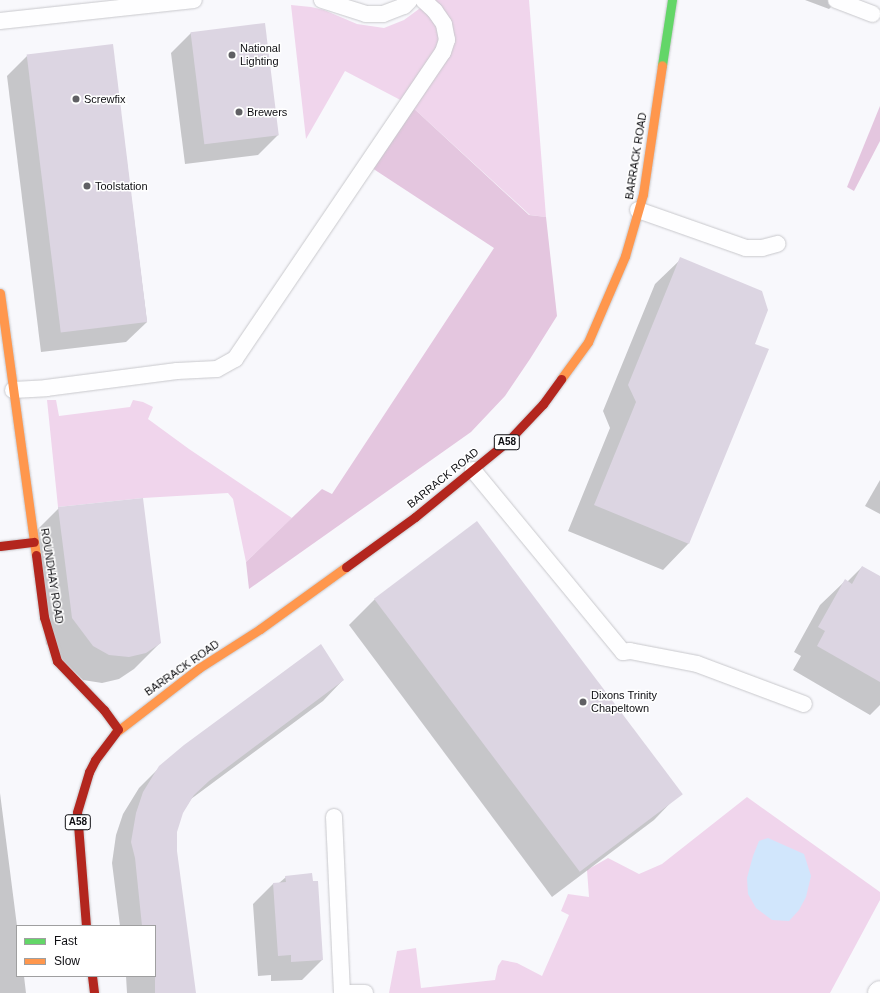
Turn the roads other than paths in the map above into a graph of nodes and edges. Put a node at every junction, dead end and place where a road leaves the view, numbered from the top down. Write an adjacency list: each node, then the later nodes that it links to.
1 (194, 0): 7 (lane)
2 (322, 0): 3 (lane)
3 (410, 0)
4 (423, 0): 13 (lane)
5 (672, 0): 10 (main road, BARRACK ROAD / A58)
6 (836, 0): 8 (lane)
7 (139, 3): 9 (lane)
8 (872, 14)
9 (0, 21)
10 (638, 210): 11 (lane); 14 (main road, BARRACK ROAD / A58)
11 (776, 244)
12 (0, 293): 13 (main road, ROUNDHAY ROAD)
13 (13, 390): 15 (main road, ROUNDHAY ROAD)
14 (473, 470): 17 (lane); 18 (main road, BARRACK ROAD / A58)
15 (34, 542): 16 (main road); 18 (main road, ROUNDHAY ROAD)
16 (0, 546)
17 (804, 704)
18 (118, 729): 20 (main road, A58)
19 (334, 817): 23 (lane)
20 (86, 925)
21 (92, 977): 22 (main road)
22 (94, 993)
23 (342, 993)
24 (349, 993): 25 (lane)
25 (365, 993)

